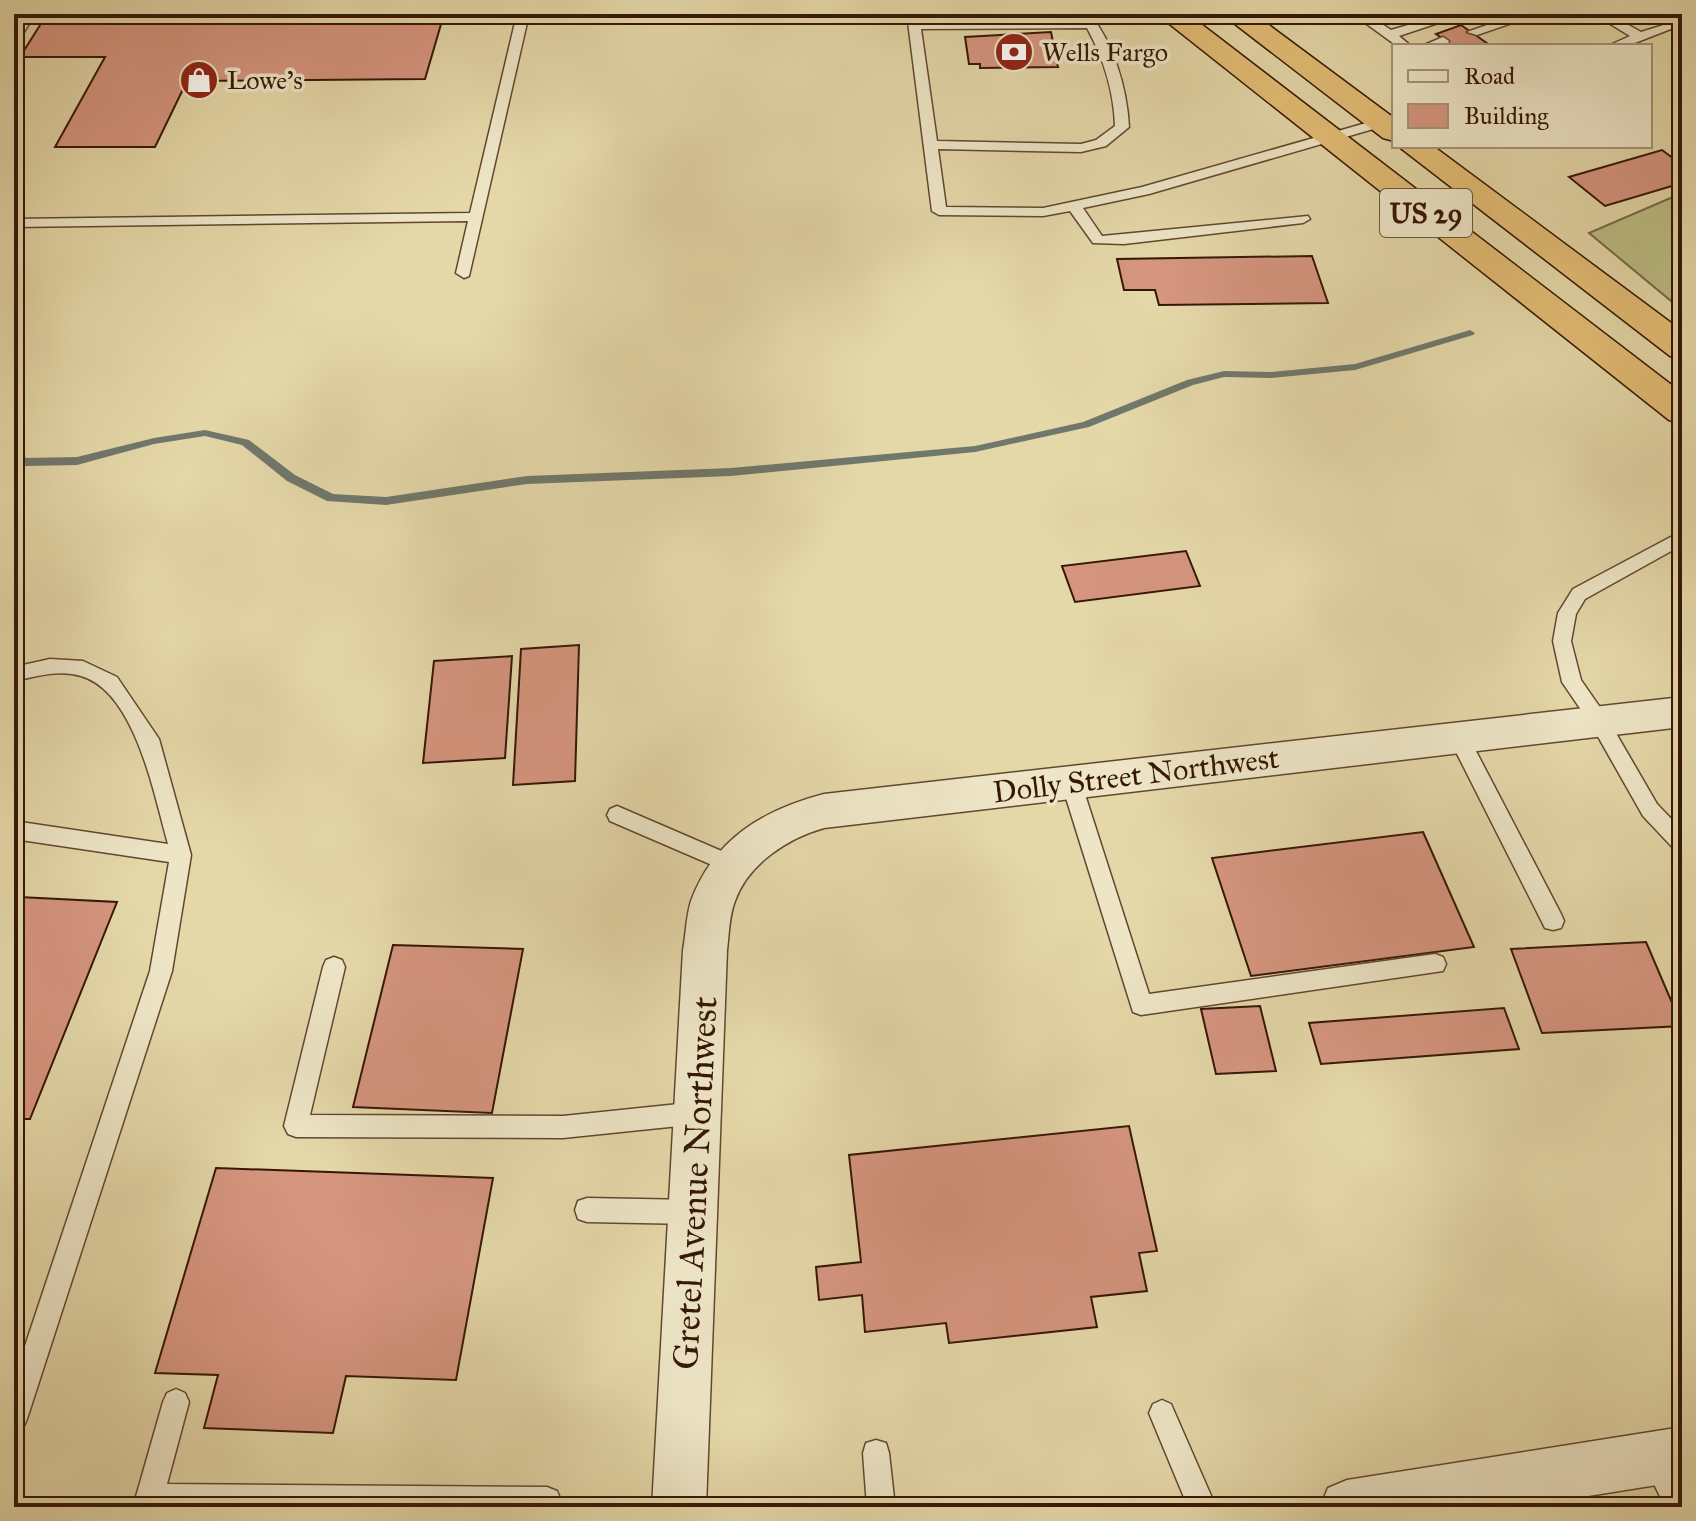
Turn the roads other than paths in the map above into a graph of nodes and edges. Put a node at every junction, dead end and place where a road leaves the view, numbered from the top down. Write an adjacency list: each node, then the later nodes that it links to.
1 (29, 14): 14 (lane)
2 (523, 14): 26 (lane)
3 (1171, 14): 22 (highway, US 29)
4 (1236, 14): 21 (highway)
5 (1359, 14): 13 (lane)
6 (1459, 14): 13 (lane)
7 (1600, 14): 15 (lane)
8 (1528, 15): 12 (lane); 17 (lane)
9 (913, 18): 10 (lane); 23 (lane)
10 (1087, 18): 23 (lane)
11 (1670, 27): 15 (lane)
12 (1473, 32)
13 (1388, 35): 18 (lane)
14 (14, 37)
15 (1640, 37): 20 (lane)
16 (1443, 41): 19 (lane)
17 (1487, 43)
18 (1402, 44)
19 (1434, 44)
20 (1620, 44)
21 (1390, 124): 22 (lane)
22 (1331, 138): 25 (lane); 31 (highway, US 29)
23 (931, 145): 25 (lane)
24 (1416, 148): 30 (highway, US 29)
25 (1074, 206): 27 (lane)
26 (478, 217): 28 (lane); 29 (lane)
27 (1303, 219)
28 (14, 223)
29 (464, 273)
30 (1682, 348)
31 (1682, 411)
32 (1682, 537): 35 (lane)
33 (14, 674): 41 (lane)
34 (1682, 712): 35 (street, Dolly Street Northwest)
35 (1599, 721): 36 (street, Dolly Street Northwest); 40 (lane)
36 (1459, 738): 37 (street, Dolly Street Northwest); 43 (lane)
37 (1071, 782): 42 (street, Dolly Street Northwest); 44 (lane)
38 (617, 815): 42 (lane)
39 (14, 830): 41 (lane)
40 (1682, 844)
41 (181, 855): 51 (lane)
42 (733, 865): 46 (street, Gretel Avenue Northwest)
43 (1553, 921)
44 (1435, 964)
45 (334, 967): 46 (lane)
46 (698, 1113): 48 (street, Gretel Avenue Northwest)
47 (587, 1210): 48 (lane)
48 (693, 1212): 56 (street, Gretel Avenue Northwest)
49 (176, 1402): 55 (lane)
50 (1162, 1413): 58 (lane)
51 (14, 1419)
52 (876, 1453): 57 (lane)
53 (1668, 1456): 59 (street); 60 (lane)
54 (547, 1501): 55 (lane)
55 (148, 1503)
56 (679, 1507)
57 (881, 1507)
58 (1202, 1507)
59 (1347, 1507)
60 (1680, 1507)

